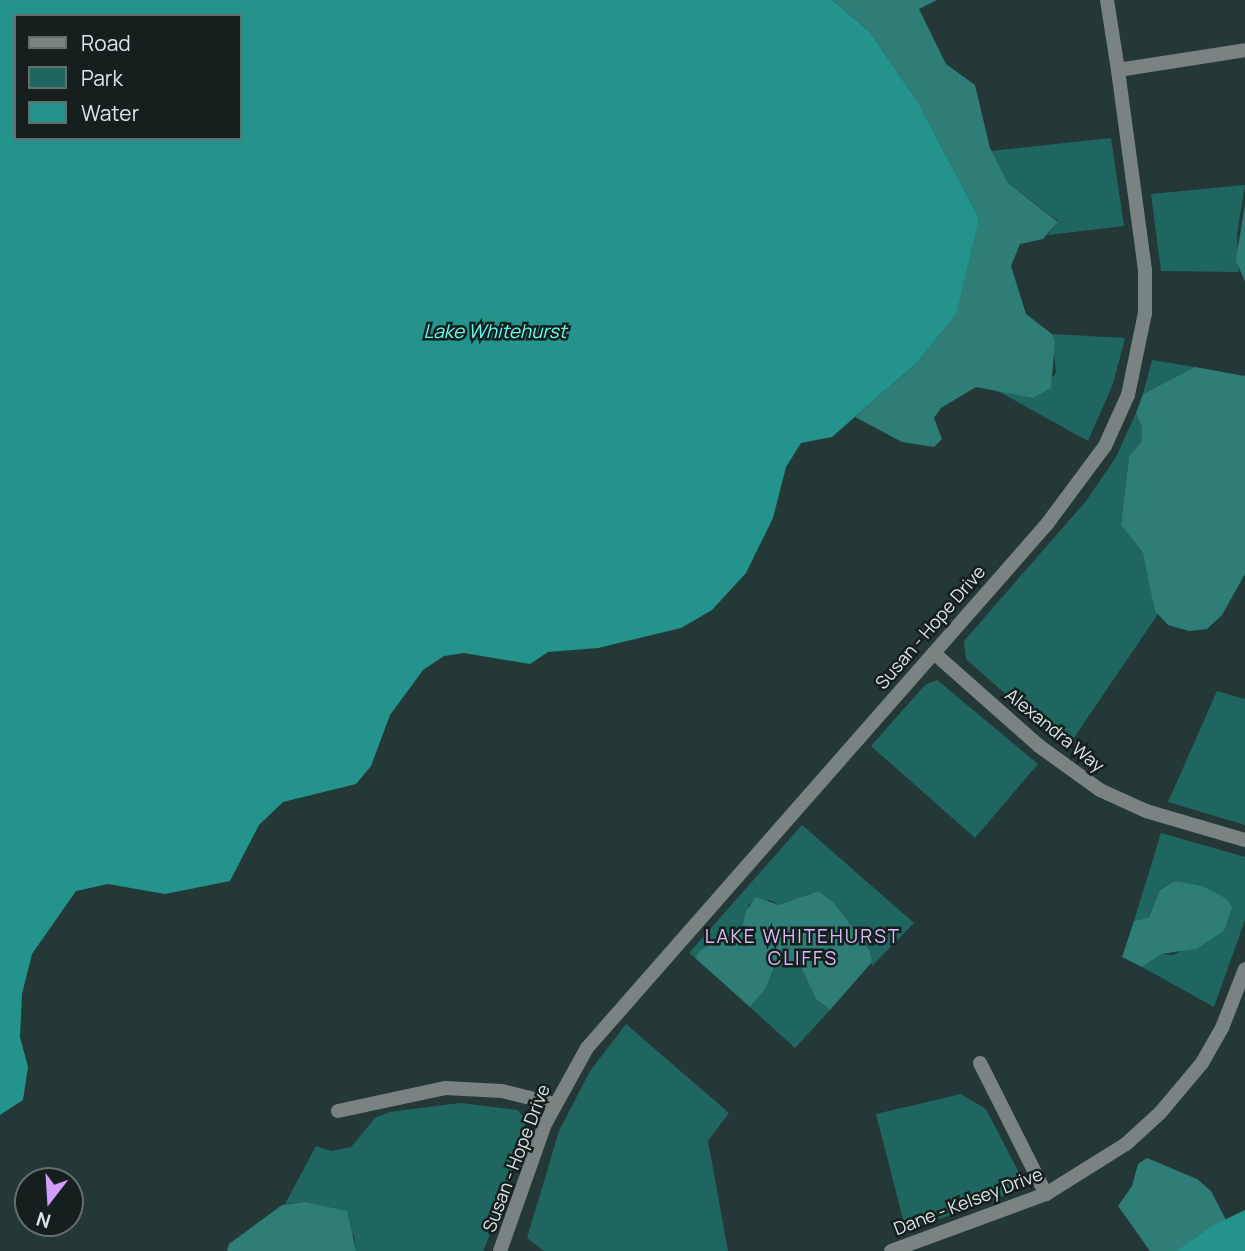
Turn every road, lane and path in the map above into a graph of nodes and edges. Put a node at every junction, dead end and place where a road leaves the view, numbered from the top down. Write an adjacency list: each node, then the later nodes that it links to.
1 (1107, 0): 3 (street, Susan - Hope Drive)
2 (1245, 50): 3 (street)
3 (1118, 71): 4 (street, Susan - Hope Drive)
4 (934, 653): 5 (street, Alexandra Way); 8 (street, Susan - Hope Drive)
5 (1245, 840)
6 (1245, 969): 10 (street, Dane - Kelsey Drive)
7 (980, 1063): 10 (street)
8 (554, 1104): 9 (street); 11 (street, Susan - Hope Drive)
9 (338, 1111)
10 (1046, 1194): 12 (street, Dane - Kelsey Drive)
11 (500, 1251)
12 (891, 1251)

